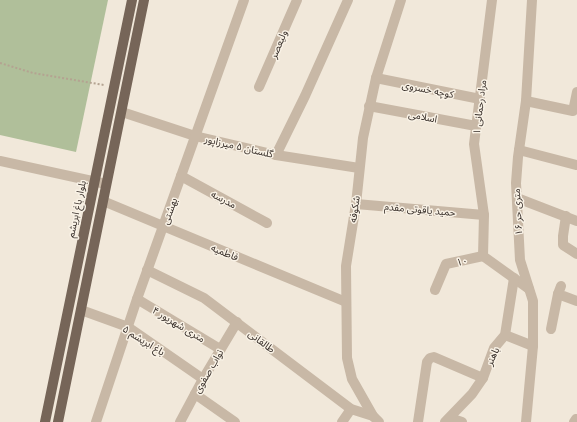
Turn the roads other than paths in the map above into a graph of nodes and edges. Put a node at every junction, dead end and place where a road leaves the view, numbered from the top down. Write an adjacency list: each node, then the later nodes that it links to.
1 (132, 0): 25 (main road, بلوار باغ ابریشم)
2 (144, 0): 16 (main road)
3 (244, 0): 18 (street, بهشتی)
4 (297, 0): 10 (street, ولیعصر)
5 (348, 0): 20 (street)
6 (401, 0): 9 (street, شکوفه)
7 (492, 0): 12 (street, مراد رحمانی ۱)
8 (532, 0): 13 (street, ۱۶ متری حر)
9 (376, 78): 12 (street, کوچه خسروی); 14 (street, شکوفه)
10 (259, 87)
11 (577, 92): 15 (street)
12 (480, 98): 17 (street, مراد رحمانی ۱)
13 (526, 101): 15 (street); 19 (street, ۱۶ متری حر)
14 (369, 106): 17 (street, اسلامی); 23 (street, شکوفه)
15 (575, 111)
16 (122, 112): 18 (street, گلستان ۵ میرزاپور); 26 (main road)
17 (476, 126): 30 (street, مراد رحمانی ۱)
18 (195, 136): 20 (street, گلستان ۵ میرزاپور); 24 (street, بهشتی)
19 (519, 150): 22 (street); 27 (street, ۱۶ متری حر)
20 (276, 155): 23 (street, گلستان ۵ میرزاپور)
21 (0, 161): 25 (street)
22 (576, 165)
23 (359, 168): 29 (street, شکوفه)
24 (181, 176): 33 (street, مدرسه); 34 (street, بهشتی)
25 (94, 181): 26 (street); 57 (main road, بلوار باغ ابریشم)
26 (106, 184): 28 (main road)
27 (517, 198): 31 (street); 39 (street, ۱۶ متری حر)
28 (103, 201): 34 (street, فاطمیه); 44 (main road)
29 (356, 204): 30 (street, حمید یاقوتی مقدم); 43 (street, شکوفه)
30 (484, 215): 36 (street, مراد رحمانی ۱)
31 (566, 216): 32 (street); 35 (street)
32 (577, 220)
33 (267, 223)
34 (163, 226): 37 (street, بهشتی); 43 (street, فاطمیه)
35 (577, 254)
36 (483, 256): 38 (street); 40 (street, ۱۰)
37 (147, 270): 41 (street, بهشتی); 45 (street, طالقانی)
38 (514, 278): 39 (street); 48 (street, باهنر)
39 (529, 289): 49 (street, ۱۶ متری حر)
40 (436, 290)
41 (137, 299): 46 (street, بهشتی); 50 (street, ۴ متری شهریور)
42 (577, 301): 47 (street)
43 (346, 302): 55 (street, شکوفه)
44 (81, 310): 46 (street, باغ ابریشم ۵); 58 (main road)
45 (237, 322): 50 (street, نواب صفوی); 54 (street, طالقانی)
46 (128, 327): 52 (street, باغ ابریشم ۵); 59 (street, بهشتی)
47 (551, 329)
48 (505, 334): 49 (street); 51 (street, باهنر)
49 (532, 346): 65 (street, ۱۶ متری حر)
50 (220, 349): 52 (street, نواب صفوی)
51 (483, 378): 56 (street, باهنر); 63 (street)
52 (203, 379): 53 (street, نواب صفوی)
53 (195, 394): 60 (street, نواب صفوی); 61 (street)
54 (351, 409): 55 (street, طالقانی); 62 (street)
55 (376, 419)
56 (448, 420): 64 (street)
57 (45, 422)
58 (58, 422)
59 (96, 422)
60 (180, 422)
61 (235, 422)
62 (342, 422)
63 (418, 422)
64 (462, 422)
65 (526, 422)

